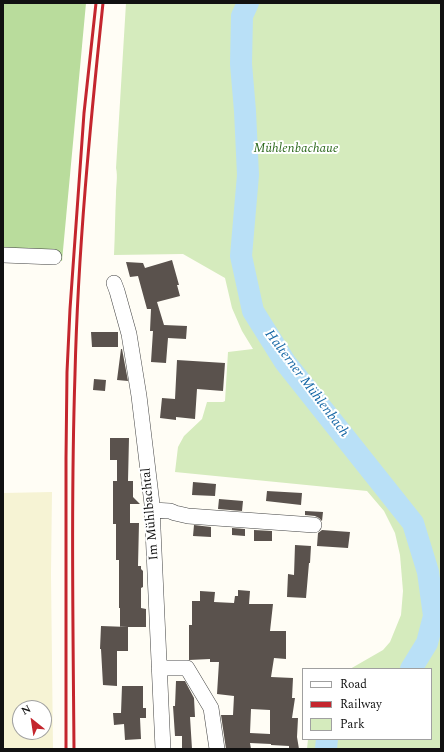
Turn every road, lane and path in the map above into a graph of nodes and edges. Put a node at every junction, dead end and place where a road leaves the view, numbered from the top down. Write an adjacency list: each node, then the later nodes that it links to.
1 (3, 255): 2 (street)
2 (54, 257)
3 (114, 283): 4 (street, Im Mühlbachtal)
4 (152, 510): 5 (street); 6 (street, Im Mühlbachtal)
5 (314, 525)
6 (159, 668): 7 (street, Im Mühlbachtal); 8 (street)
7 (162, 749)
8 (217, 749)

